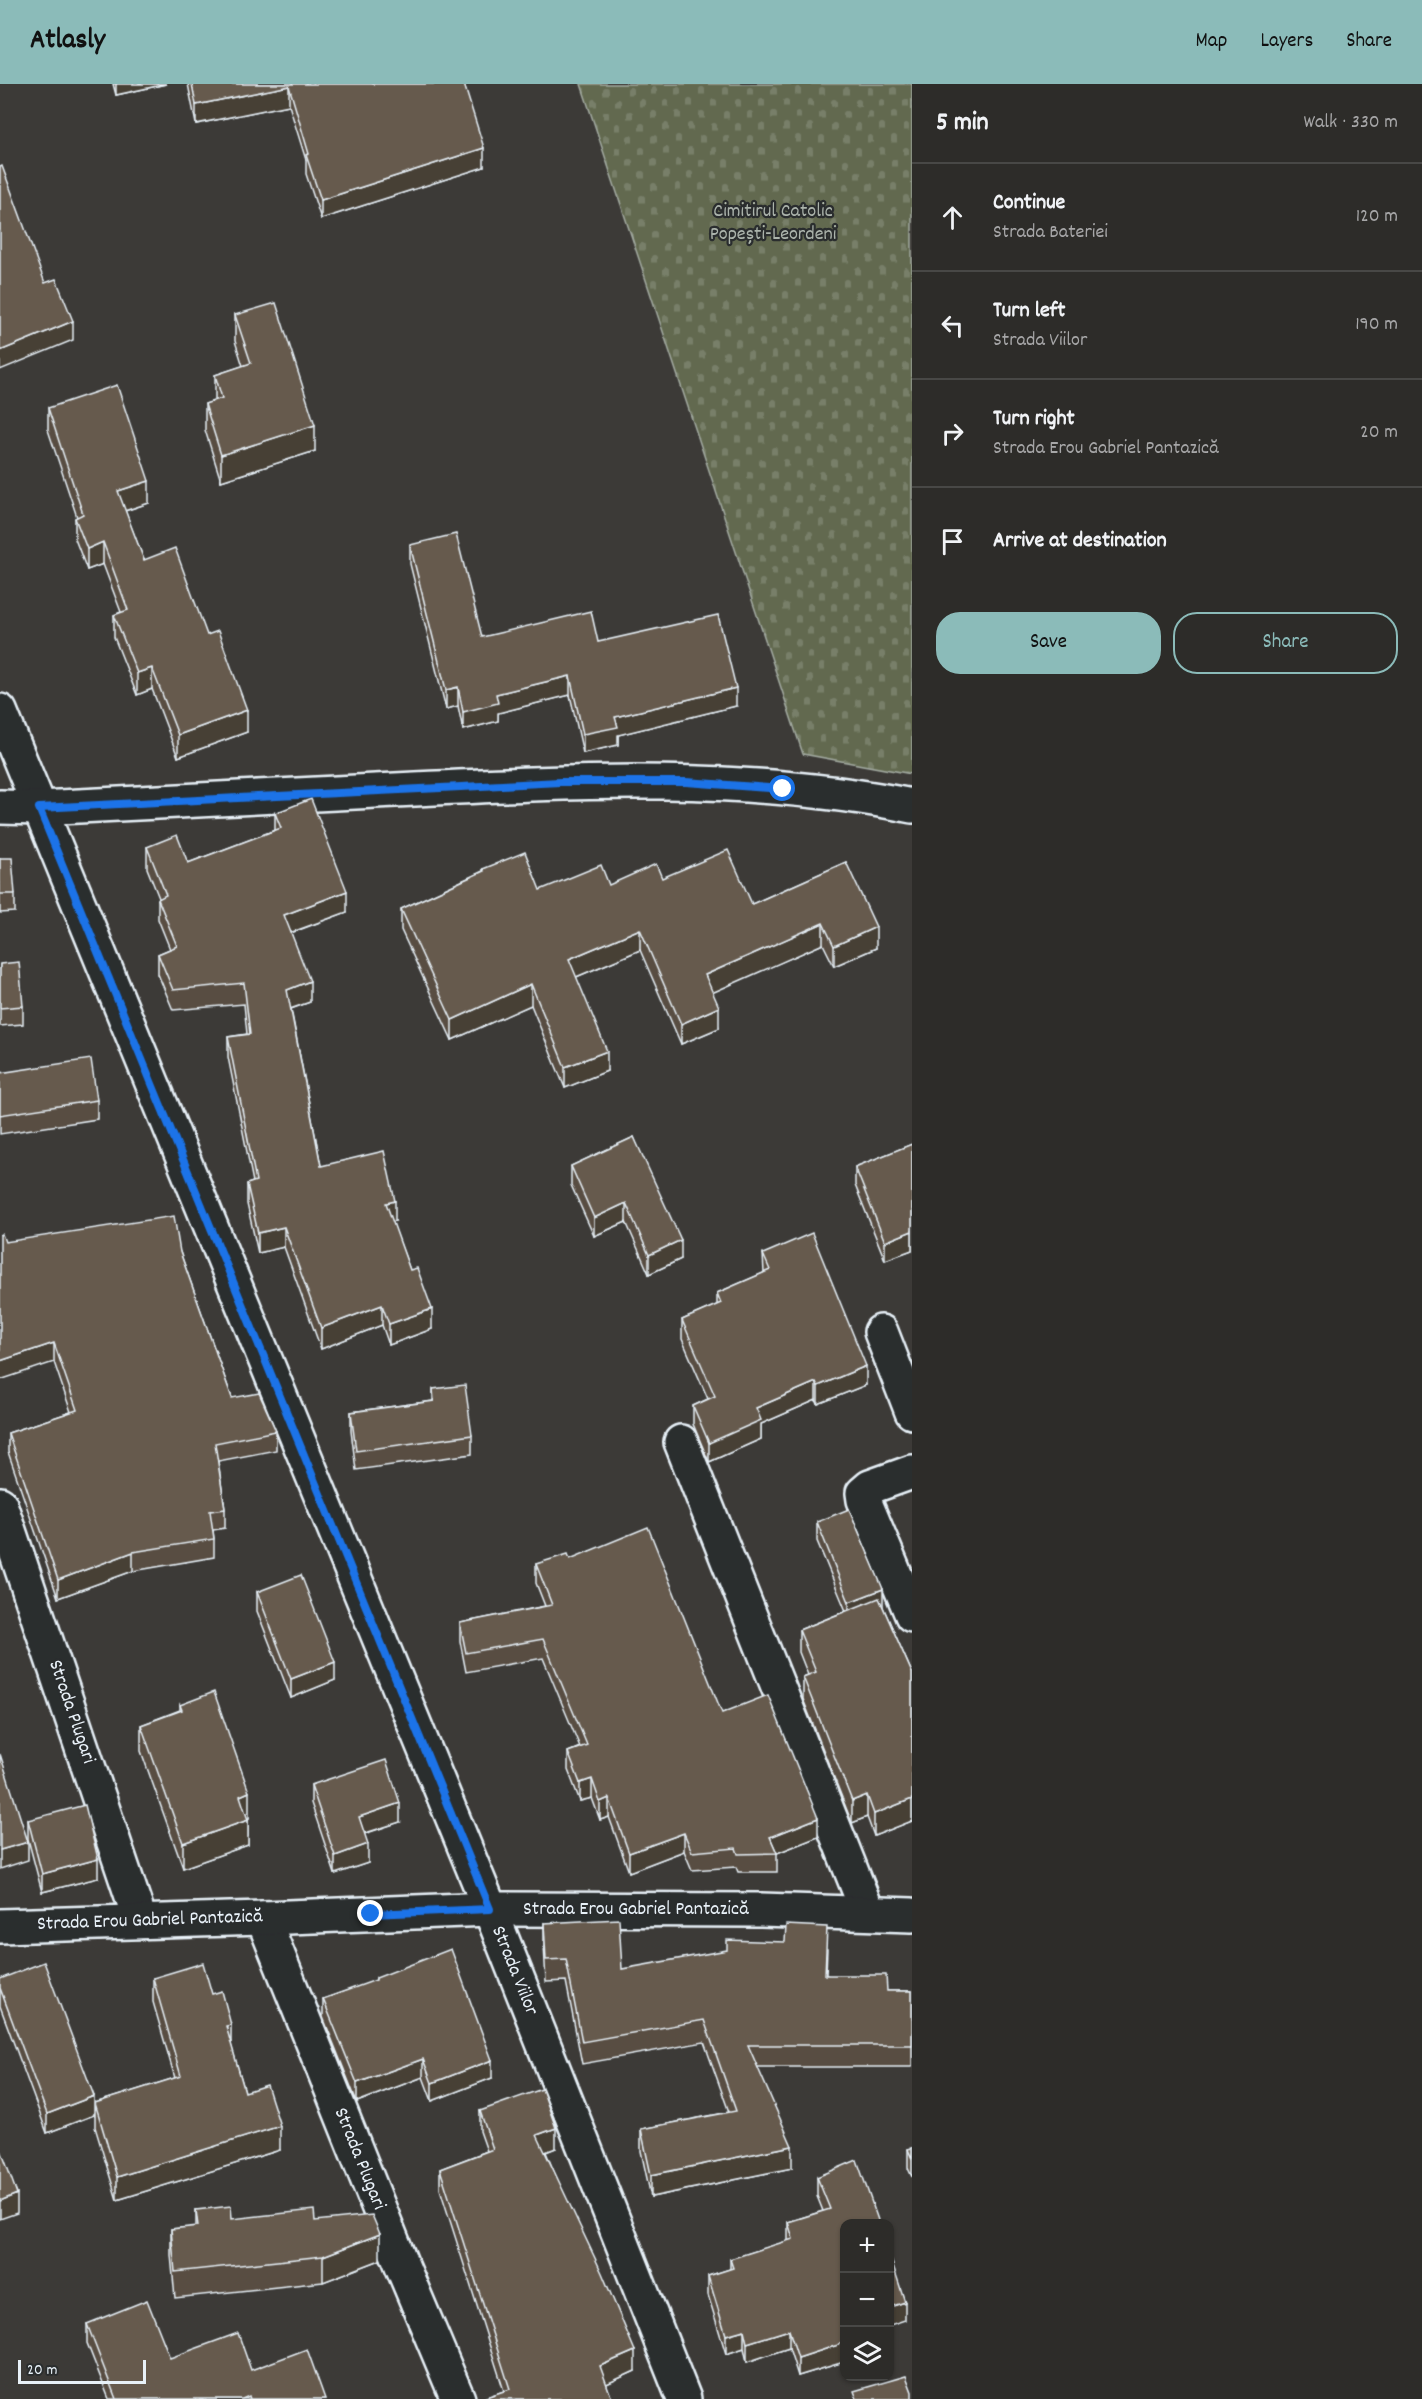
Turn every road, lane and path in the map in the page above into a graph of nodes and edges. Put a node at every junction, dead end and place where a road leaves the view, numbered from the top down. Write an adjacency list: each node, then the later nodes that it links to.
1 (0, 711): 4 (street, Strada Viilor)
2 (912, 806): 4 (street)
3 (0, 807): 4 (street)
4 (39, 808): 11 (street, Strada Viilor)
5 (881, 1332): 6 (street)
6 (912, 1412)
7 (681, 1443): 12 (street)
8 (912, 1472): 10 (street)
9 (0, 1504): 15 (street, Strada Plugari)
10 (912, 1615)
11 (490, 1909): 12 (street, Strada Erou Gabriel Pantazică); 14 (street, Strada Erou Gabriel Pantazică); 18 (street, Strada Viilor)
12 (868, 1913): 13 (street, Strada Erou Gabriel Pantazică)
13 (911, 1916)
14 (263, 1918): 15 (street, Strada Erou Gabriel Pantazică); 17 (street, Strada Plugari)
15 (140, 1920): 16 (street, Strada Erou Gabriel Pantazică)
16 (0, 1926)
17 (458, 2399)
18 (684, 2399)

